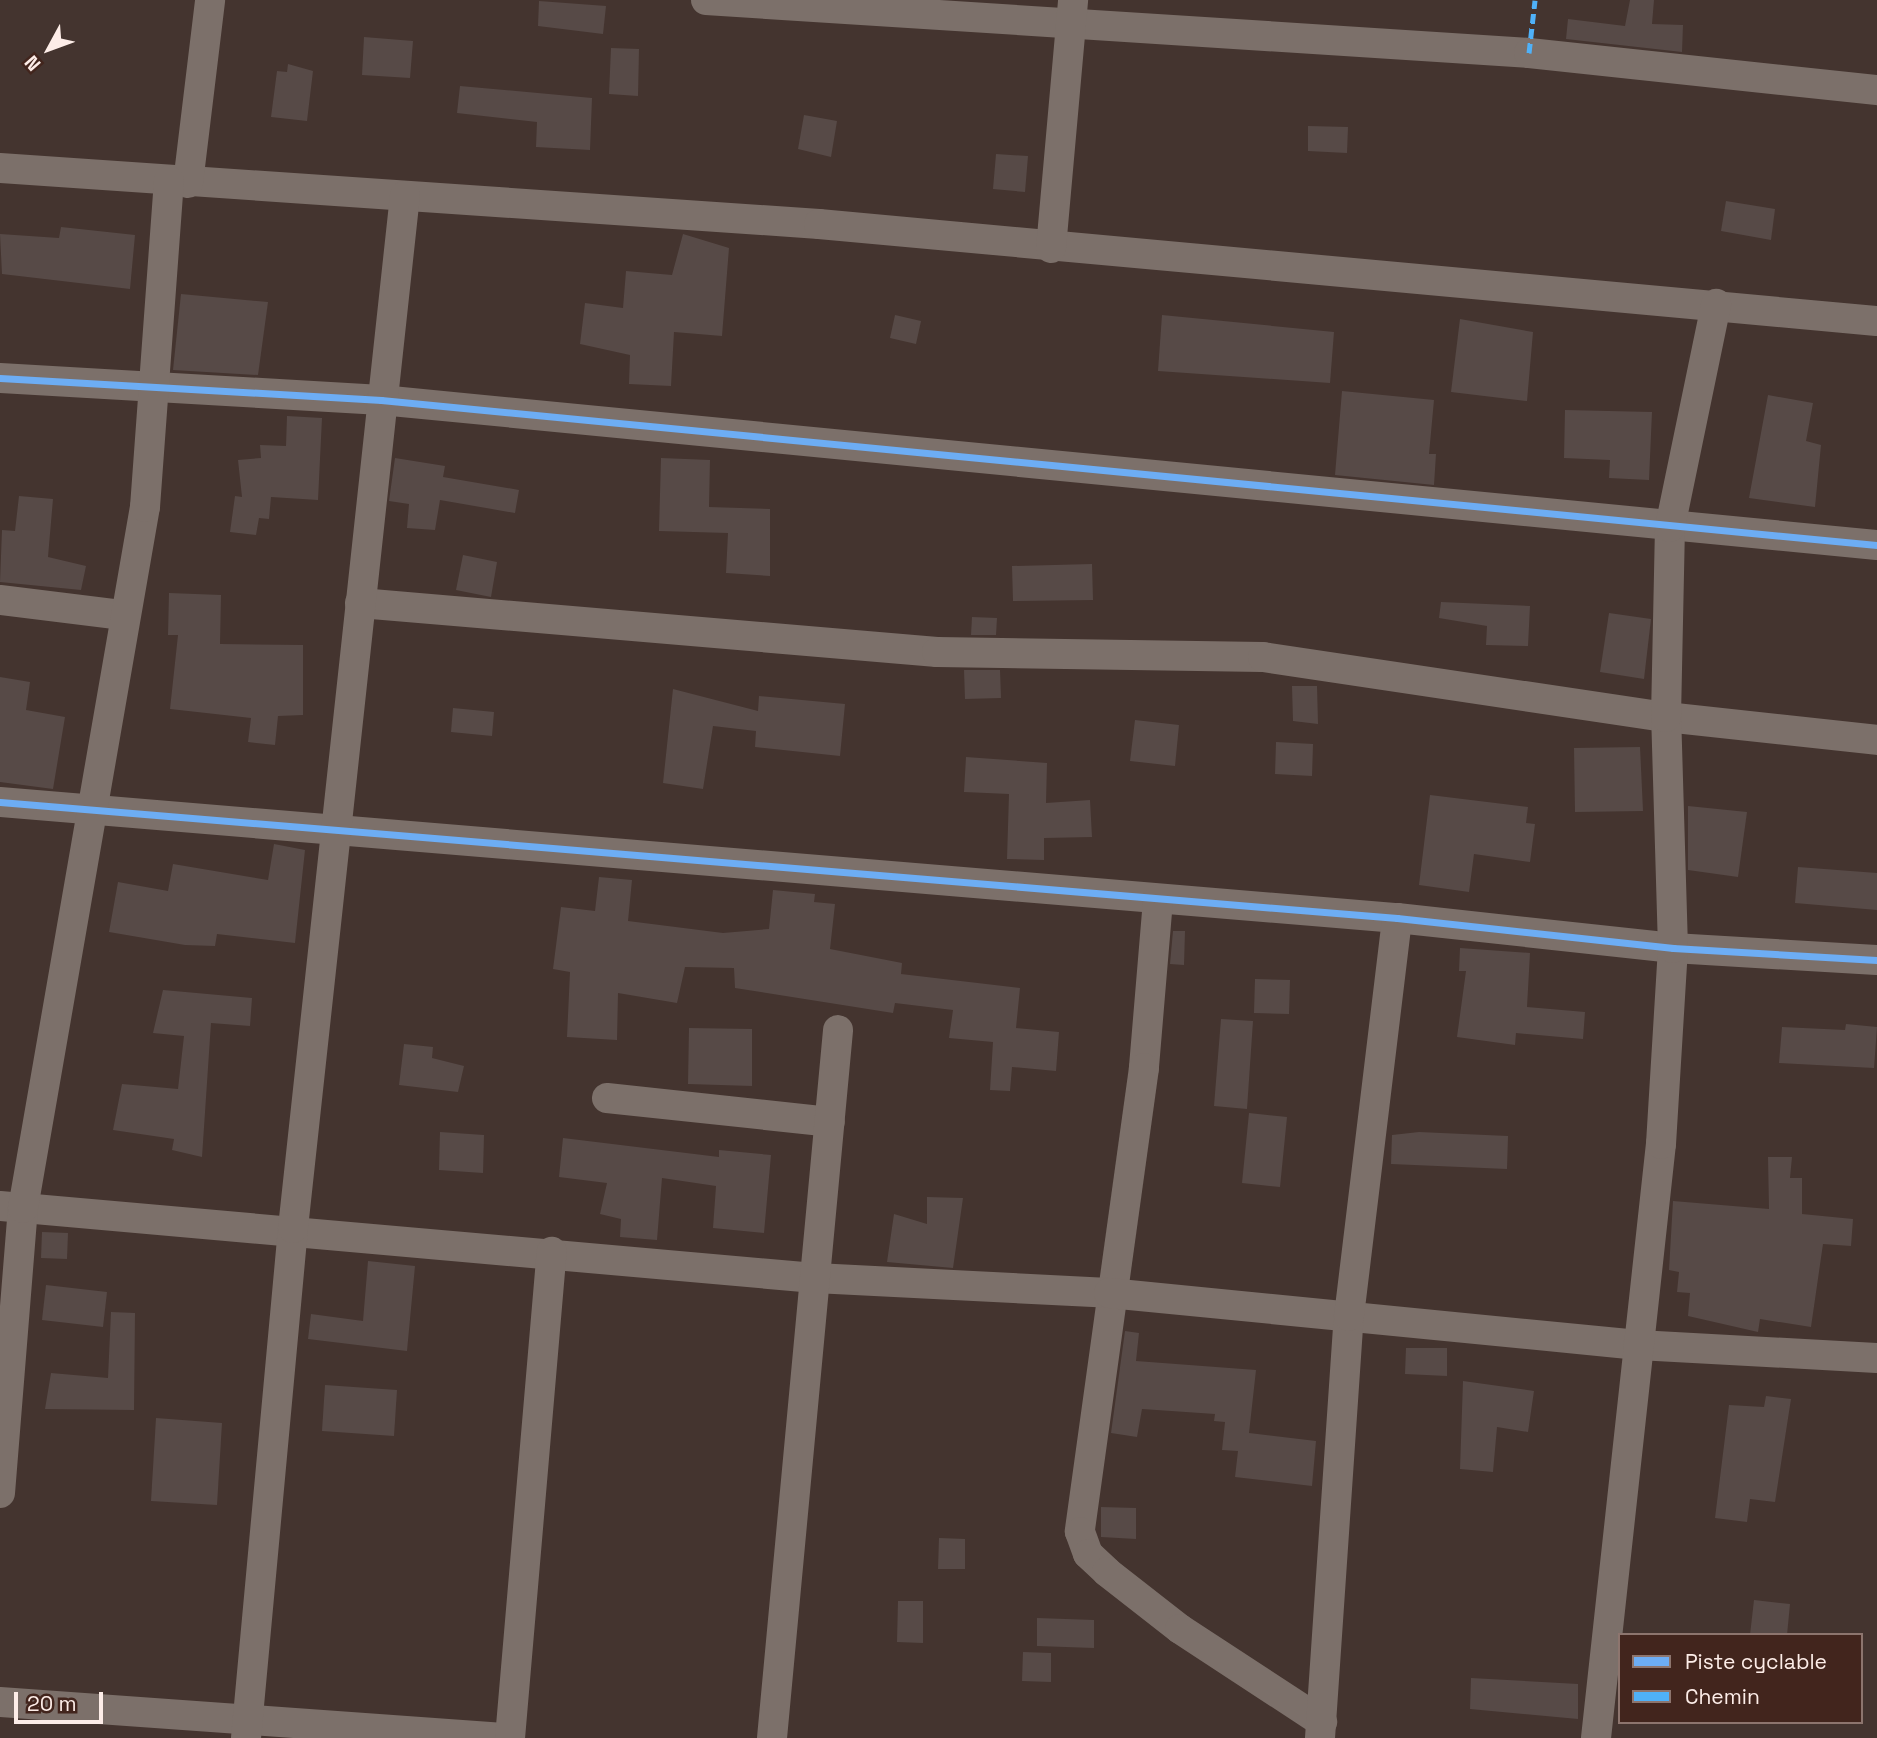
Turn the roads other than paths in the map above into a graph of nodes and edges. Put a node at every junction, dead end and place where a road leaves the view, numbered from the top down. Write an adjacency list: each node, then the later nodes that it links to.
1 (210, 0): 7 (street)
2 (706, 0): 3 (street)
3 (922, 9): 4 (street)
4 (1071, 13): 5 (street); 9 (street)
5 (1877, 90)
6 (0, 168): 7 (street)
7 (178, 182): 8 (street); 13 (street)
8 (405, 196): 9 (street); 14 (street)
9 (1051, 248): 10 (street)
10 (1716, 304): 11 (street); 15 (street)
11 (1877, 321)
12 (0, 377): 13 (street)
13 (158, 386): 14 (street); 19 (street)
14 (381, 400): 15 (street); 18 (street)
15 (1670, 527): 16 (street); 20 (street)
16 (1877, 545)
17 (0, 600): 19 (street)
18 (360, 603): 20 (street); 24 (street)
19 (123, 615): 23 (street)
20 (1666, 717): 21 (street); 27 (street)
21 (1877, 740)
22 (0, 802): 23 (street)
23 (93, 810): 24 (street); 32 (street)
24 (336, 825): 25 (street); 33 (street)
25 (1158, 900): 26 (street); 36 (street)
26 (1398, 918): 27 (street); 37 (street)
27 (1673, 948): 28 (street); 38 (street)
28 (1877, 960)
29 (838, 1030): 31 (street)
30 (607, 1098): 31 (street)
31 (830, 1122): 35 (street)
32 (12, 1207): 33 (street); 40 (street)
33 (293, 1228): 34 (street); 42 (street)
34 (552, 1252): 35 (street); 45 (street)
35 (815, 1278): 36 (street); 46 (street)
36 (1109, 1293): 37 (street); 43 (street)
37 (1349, 1315): 38 (street); 43 (street)
38 (1638, 1345): 39 (street); 47 (street)
39 (1877, 1358)
40 (0, 1493)
41 (0, 1702): 42 (street)
42 (247, 1729): 44 (street)
43 (1321, 1730)
44 (504, 1738)
45 (510, 1738)
46 (772, 1738)
47 (1596, 1738)

